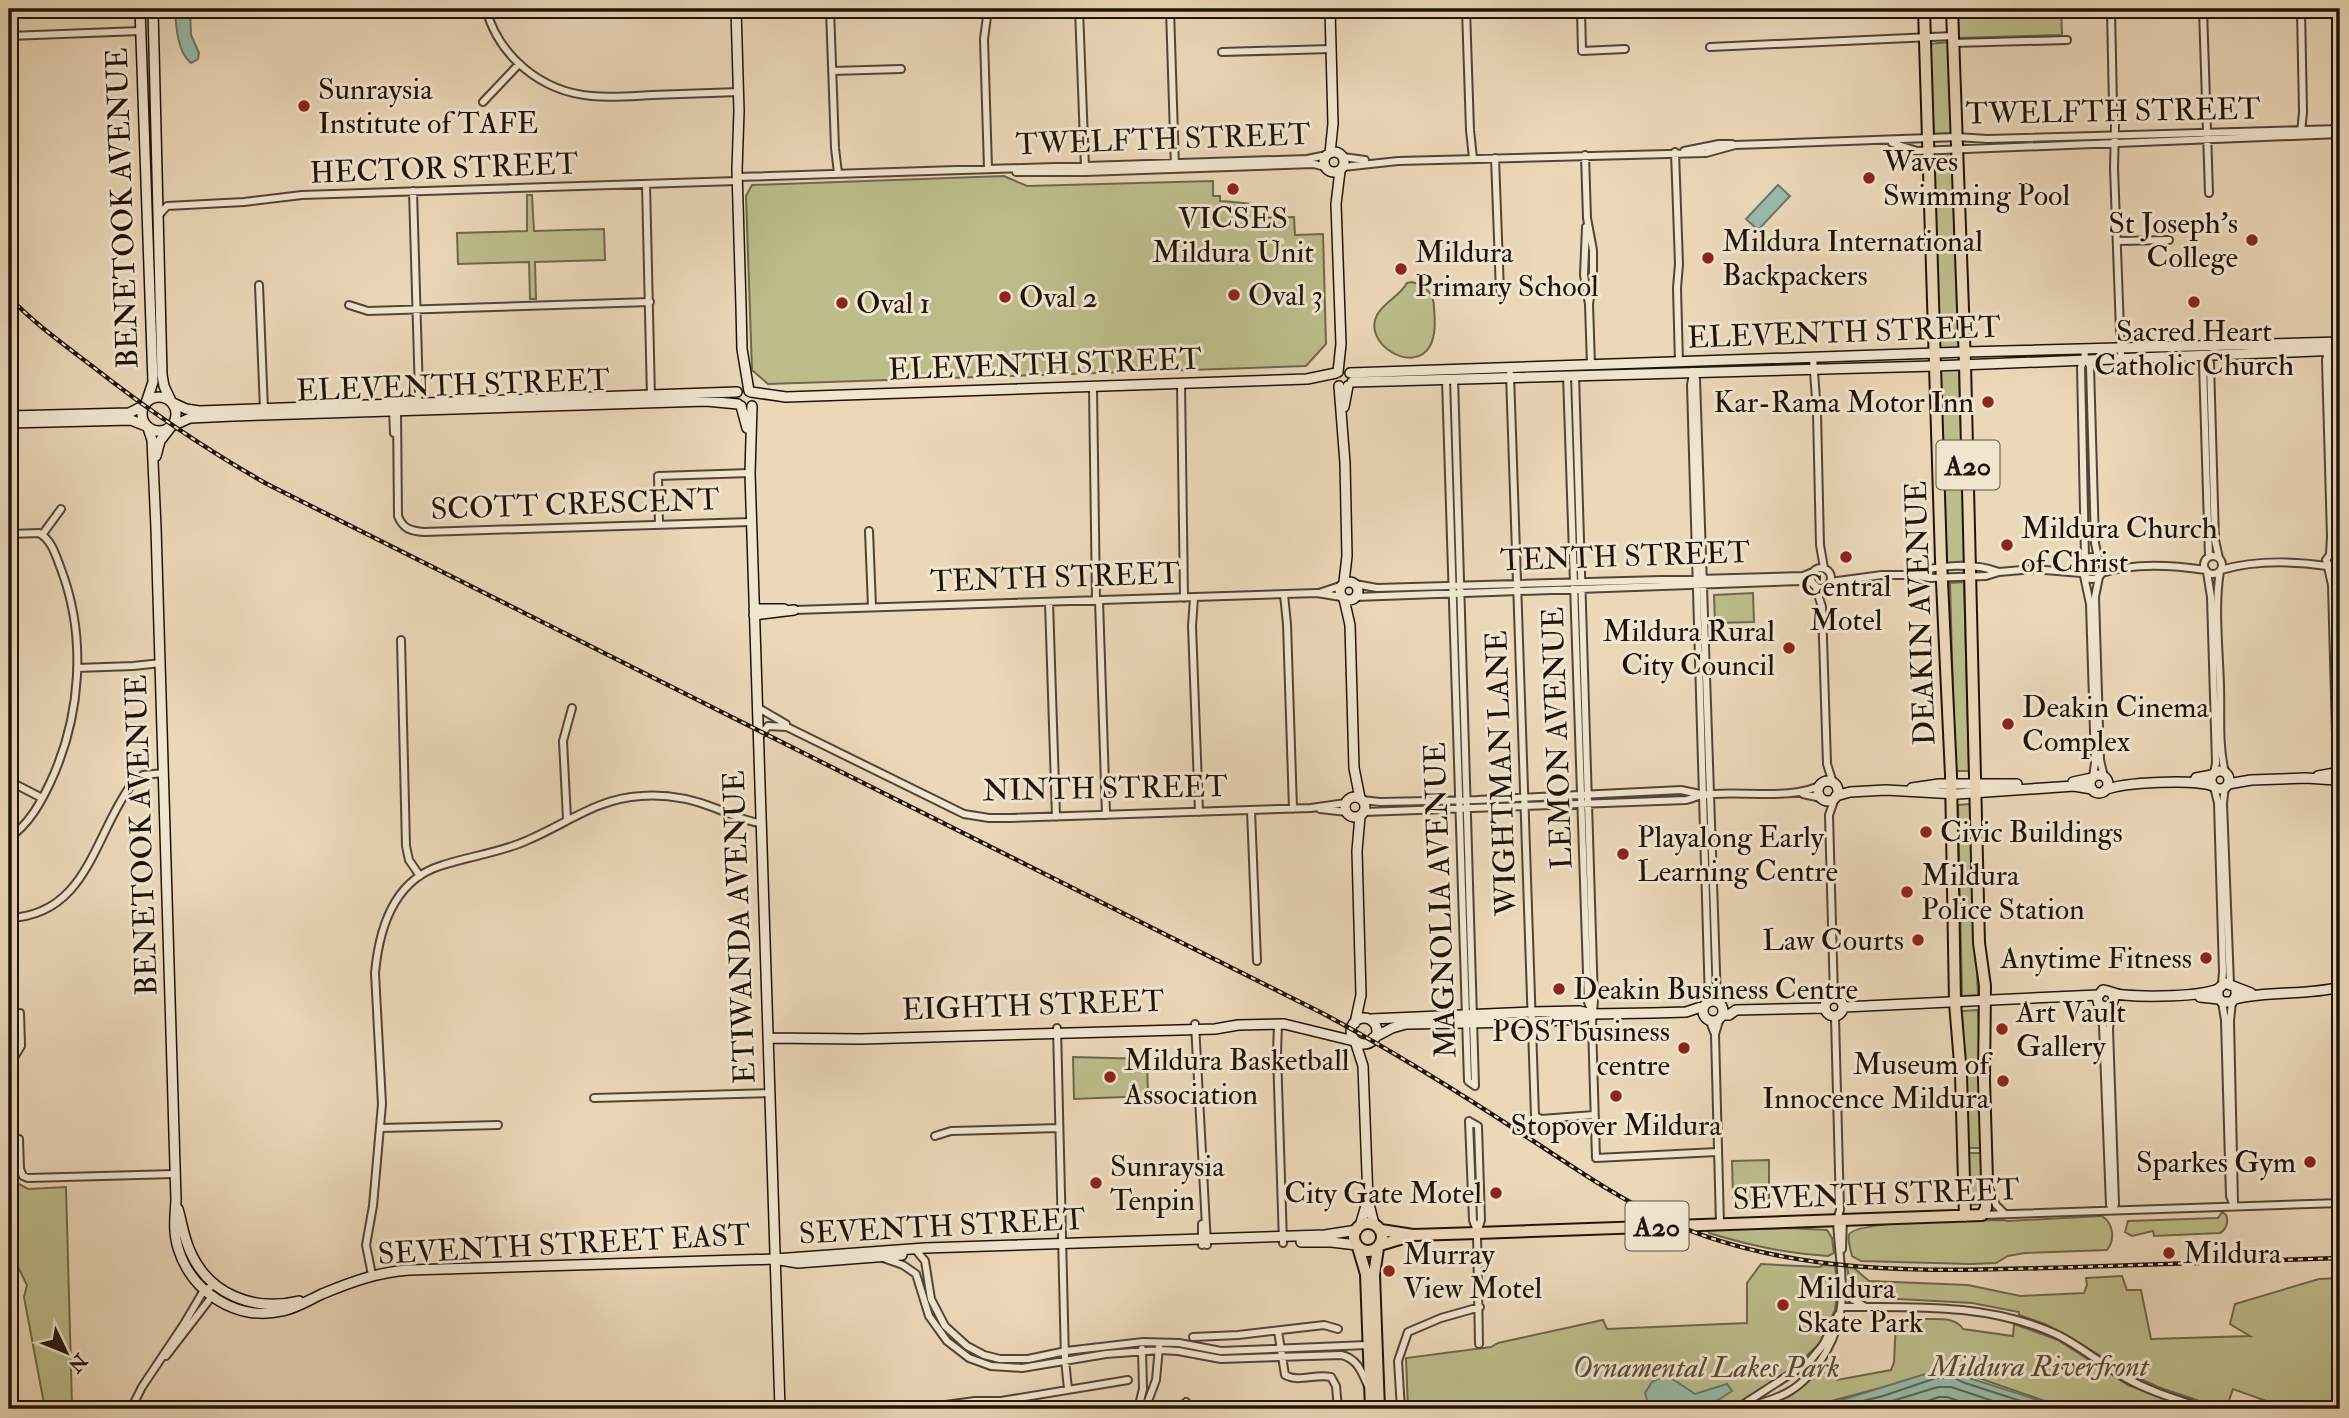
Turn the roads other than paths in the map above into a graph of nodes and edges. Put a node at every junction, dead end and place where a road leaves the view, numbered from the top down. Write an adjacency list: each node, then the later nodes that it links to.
1 (139, 9): 18 (main road, BENETOOK AVENUE)
2 (153, 9): 17 (main road, BENETOOK AVENUE)
3 (486, 9): 27 (street)
4 (736, 9): 32 (main road)
5 (830, 9): 29 (street)
6 (988, 9): 50 (street)
7 (1079, 9): 51 (street)
8 (1170, 9): 49 (street)
9 (1330, 9): 24 (main road)
10 (1466, 9): 47 (street)
11 (1580, 9): 25 (street)
12 (1924, 9): 20 (highway, DEAKIN AVENUE / A20)
13 (1952, 9): 21 (highway, DEAKIN AVENUE / A20)
14 (2111, 9): 39 (street)
15 (2203, 9): 36 (street)
16 (2301, 9): 35 (street)
17 (153, 30): 18 (main road); 30 (main road, BENETOOK AVENUE)
18 (140, 31): 19 (street); 31 (main road, BENETOOK AVENUE)
19 (9, 36)
20 (1925, 37): 21 (street); 23 (street); 38 (highway, DEAKIN AVENUE / A20)
21 (1953, 39): 22 (street); 37 (highway, DEAKIN AVENUE / A20)
22 (2067, 40)
23 (1710, 47)
24 (1331, 49): 26 (street); 44 (main road)
25 (1625, 49)
26 (1222, 52)
27 (519, 64): 32 (street); 33 (street)
28 (901, 69): 29 (street)
29 (832, 71): 54 (street)
30 (154, 87): 31 (main road); 60 (main road, BENETOOK AVENUE)
31 (142, 90): 69 (main road, BENETOOK AVENUE)
32 (738, 92): 55 (main road)
33 (483, 102)
34 (2340, 131): 35 (street, TWELFTH STREET)
35 (2303, 132): 36 (street, TWELFTH STREET)
36 (2207, 135): 39 (street, TWELFTH STREET); 58 (street)
37 (1957, 137): 38 (street, TWELFTH STREET); 39 (street, TWELFTH STREET); 41 (highway, DEAKIN AVENUE / A20)
38 (1929, 138): 40 (street, TWELFTH STREET); 42 (highway, DEAKIN AVENUE / A20)
39 (2113, 139): 41 (street, TWELFTH STREET); 62 (street)
40 (1887, 141): 42 (street, TWELFTH STREET); 43 (street, TWELFTH STREET)
41 (1957, 149): 42 (street, TWELFTH STREET); 78 (highway, DEAKIN AVENUE / A20)
42 (1930, 150): 75 (highway, DEAKIN AVENUE / A20)
43 (1675, 152): 45 (street, TWELFTH STREET); 79 (street)
44 (1335, 154): 48 (street, TWELFTH STREET); 49 (street, TWELFTH STREET); 52 (main road); 53 (main road)
45 (1585, 155): 46 (street, TWELFTH STREET); 80 (street)
46 (1495, 158): 47 (street, TWELFTH STREET); 64 (street)
47 (1471, 159): 48 (street, TWELFTH STREET)
48 (1378, 162): 53 (street, TWELFTH STREET)
49 (1175, 166): 51 (street, TWELFTH STREET); 52 (street, TWELFTH STREET)
50 (988, 168): 51 (street, TWELFTH STREET); 54 (street, TWELFTH STREET)
51 (1085, 169)
52 (1327, 169): 53 (main road); 59 (main road)
53 (1342, 169): 59 (main road)
54 (835, 174): 55 (street, TWELFTH STREET)
55 (737, 179): 56 (street, HECTOR STREET); 90 (main road)
56 (646, 184): 57 (street, HECTOR STREET); 65 (street)
57 (413, 191): 60 (street, HECTOR STREET); 67 (street)
58 (2209, 193)
59 (1336, 204): 87 (main road)
60 (159, 217): 68 (main road, BENETOOK AVENUE)
61 (2169, 240): 62 (street)
62 (2117, 241): 74 (street)
63 (259, 285): 99 (street)
64 (1500, 292)
65 (650, 302): 67 (street); 92 (street)
66 (349, 305): 67 (street)
67 (416, 309): 95 (street)
68 (161, 312): 69 (main road); 93 (main road, BENETOOK AVENUE)
69 (149, 313): 94 (main road, BENETOOK AVENUE)
70 (2340, 342): 71 (main road, ELEVENTH STREET)
71 (2328, 346): 72 (main road, ELEVENTH STREET); 73 (main road, ELEVENTH STREET); 121 (street); 122 (street)
72 (2207, 349): 74 (main road, ELEVENTH STREET); 125 (street); 126 (street)
73 (2340, 350)
74 (2120, 352): 76 (main road, ELEVENTH STREET)
75 (1934, 353): 77 (main road, ELEVENTH STREET); 78 (main road, ELEVENTH STREET); 81 (highway, DEAKIN AVENUE / A20)
76 (2084, 353): 78 (main road, ELEVENTH STREET); 127 (street); 128 (street)
77 (1813, 358): 82 (main road, ELEVENTH STREET); 83 (street)
78 (1965, 358): 81 (main road, ELEVENTH STREET); 140 (highway, DEAKIN AVENUE / A20)
79 (1679, 363): 80 (main road, ELEVENTH STREET); 82 (main road, ELEVENTH STREET)
80 (1591, 365): 85 (main road, ELEVENTH STREET)
81 (1935, 366): 83 (main road, ELEVENTH STREET); 142 (highway, DEAKIN AVENUE / A20)
82 (1693, 367): 83 (main road, ELEVENTH STREET); 85 (main road, ELEVENTH STREET); 146 (street)
83 (1814, 369): 120 (street)
84 (1510, 372): 85 (main road, ELEVENTH STREET); 86 (main road, ELEVENTH STREET); 151 (street, WIGHTMAN LANE)
85 (1571, 372): 149 (street, LEMON AVENUE)
86 (1450, 375): 87 (main road, ELEVENTH STREET); 107 (street, MAGNOLIA AVENUE)
87 (1343, 378): 88 (main road, ELEVENTH STREET); 147 (main road)
88 (1179, 384): 89 (main road, ELEVENTH STREET); 156 (street)
89 (1091, 387): 91 (main road, ELEVENTH STREET); 158 (street)
90 (744, 391): 91 (main road, ELEVENTH STREET); 92 (main road, ELEVENTH STREET); 96 (main road); 97 (main road)
91 (786, 397): 97 (main road, ELEVENTH STREET)
92 (653, 399): 95 (main road, ELEVENTH STREET); 96 (main road, ELEVENTH STREET)
93 (171, 402): 94 (main road); 99 (main road, ELEVENTH STREET); 103 (main road)
94 (145, 404): 100 (main road); 102 (main road)
95 (420, 405): 98 (main road, ELEVENTH STREET)
96 (739, 405): 97 (main road); 104 (main road, ETIWANDA AVENUE)
97 (753, 405): 104 (main road, ETIWANDA AVENUE)
98 (395, 409): 99 (main road, ELEVENTH STREET); 114 (street, SCOTT CRESCENT)
99 (264, 412): 103 (main road, ELEVENTH STREET)
100 (9, 416)
101 (9, 423): 102 (main road)
102 (147, 427): 103 (main road); 105 (main road, BENETOOK AVENUE)
103 (171, 427): 105 (main road, BENETOOK AVENUE)
104 (749, 443): 106 (main road, ETIWANDA AVENUE)
105 (154, 468): 172 (main road, BENETOOK AVENUE)
106 (750, 473): 113 (main road, ETIWANDA AVENUE); 114 (street)
107 (1453, 473): 108 (street, MAGNOLIA AVENUE); 109 (street, MAGNOLIA AVENUE)
108 (1450, 501): 109 (street); 112 (street, MAGNOLIA AVENUE)
109 (1458, 501): 111 (street, MAGNOLIA AVENUE)
110 (61, 509): 117 (street)
111 (1459, 519): 112 (street); 119 (street, MAGNOLIA AVENUE)
112 (1451, 520): 118 (street, MAGNOLIA AVENUE)
113 (751, 522): 114 (street, SCOTT CRESCENT); 164 (main road, ETIWANDA AVENUE)
114 (659, 525)
115 (869, 531): 161 (street)
116 (9, 534): 117 (street)
117 (42, 535): 173 (street)
118 (1451, 539): 119 (street); 123 (street, MAGNOLIA AVENUE)
119 (1459, 539): 124 (street, MAGNOLIA AVENUE)
120 (1820, 545): 134 (street); 137 (street)
121 (2329, 554): 122 (street); 129 (street); 132 (street)
122 (2340, 554)
123 (1452, 557): 124 (street); 152 (street, MAGNOLIA AVENUE)
124 (1460, 557): 153 (street, MAGNOLIA AVENUE)
125 (2207, 559): 126 (street); 131 (street); 138 (street)
126 (2220, 559): 130 (street); 139 (street)
127 (2100, 560): 128 (street); 133 (street); 144 (street)
128 (2083, 561): 135 (street, TENTH STREET); 143 (street)
129 (2308, 562): 130 (street); 132 (street)
130 (2242, 564): 139 (street)
131 (2180, 566): 133 (street); 138 (street)
132 (2328, 567): 136 (street); 176 (street)
133 (2124, 568): 144 (street)
134 (1826, 570): 137 (street, TENTH STREET); 145 (street, TENTH STREET); 148 (street)
135 (2057, 570): 141 (street, TENTH STREET); 143 (street, TENTH STREET)
136 (2340, 570): 160 (street)
137 (1814, 571): 146 (street, TENTH STREET); 150 (street)
138 (2206, 571): 139 (street); 192 (street)
139 (2220, 571): 195 (street)
140 (1971, 572): 141 (street, TENTH STREET); 141 (street, TENTH STREET); 142 (street, TENTH STREET); 142 (street, TENTH STREET); 201 (highway, DEAKIN AVENUE / A20)
141 (1999, 572)
142 (1942, 573): 145 (street, TENTH STREET); 202 (highway, DEAKIN AVENUE / A20)
143 (2082, 575): 144 (street); 194 (street)
144 (2100, 575): 197 (street)
145 (1860, 576): 148 (street, TENTH STREET)
146 (1700, 581): 149 (street, TENTH STREET); 150 (street, TENTH STREET); 207 (street); 208 (street)
147 (1348, 584): 152 (street, TENTH STREET); 154 (street, TENTH STREET); 157 (main road); 157 (main road)
148 (1828, 584): 150 (street, TENTH STREET); 162 (street)
149 (1578, 585): 151 (street, TENTH STREET); 206 (street, LEMON AVENUE)
150 (1815, 585): 162 (street)
151 (1517, 587): 153 (street, TENTH STREET); 211 (street, WIGHTMAN LANE)
152 (1453, 589): 153 (street, TENTH STREET); 157 (street, TENTH STREET); 165 (street, MAGNOLIA AVENUE)
153 (1461, 589): 166 (street, MAGNOLIA AVENUE)
154 (1318, 593): 155 (street, TENTH STREET); 157 (street, TENTH STREET)
155 (1286, 595): 156 (street, TENTH STREET); 218 (street)
156 (1189, 598): 158 (street, TENTH STREET); 220 (street)
157 (1349, 598): 216 (main road)
158 (1099, 600): 159 (street, TENTH STREET); 221 (street)
159 (1049, 602): 161 (street, TENTH STREET); 223 (street)
160 (2340, 602)
161 (872, 607): 163 (street, TENTH STREET)
162 (1822, 607): 188 (street)
163 (794, 610): 164 (main road, TENTH STREET)
164 (754, 612): 179 (main road, ETIWANDA AVENUE)
165 (1454, 621): 166 (street); 168 (street, MAGNOLIA AVENUE)
166 (1462, 621): 169 (street, MAGNOLIA AVENUE)
167 (401, 640): 229 (street)
168 (1455, 641): 169 (street); 171 (street, MAGNOLIA AVENUE)
169 (1463, 641): 170 (street, MAGNOLIA AVENUE)
170 (1464, 658): 171 (street); 174 (street, MAGNOLIA AVENUE)
171 (1455, 659): 175 (street, MAGNOLIA AVENUE)
172 (161, 665): 173 (street); 191 (main road, BENETOOK AVENUE)
173 (77, 668): 210 (street)
174 (1464, 678): 175 (street); 178 (street, MAGNOLIA AVENUE)
175 (1456, 679): 177 (street, MAGNOLIA AVENUE)
176 (2337, 692): 193 (street)
177 (1457, 697): 178 (street); 182 (street, MAGNOLIA AVENUE)
178 (1465, 697): 181 (street, MAGNOLIA AVENUE)
179 (757, 707): 183 (street, NINTH STREET); 186 (main road, ETIWANDA AVENUE)
180 (572, 708): 224 (street)
181 (1465, 715): 182 (street); 185 (street, MAGNOLIA AVENUE)
182 (1457, 716): 184 (street, MAGNOLIA AVENUE)
183 (794, 729): 186 (street); 223 (street, NINTH STREET)
184 (1458, 735): 185 (street); 187 (street, MAGNOLIA AVENUE)
185 (1466, 735): 187 (street, MAGNOLIA AVENUE)
186 (758, 740): 225 (main road, ETIWANDA AVENUE)
187 (1462, 753): 189 (street, MAGNOLIA AVENUE); 190 (street, MAGNOLIA AVENUE)
188 (1827, 764): 198 (street); 199 (street)
189 (1458, 772): 190 (street); 213 (street, MAGNOLIA AVENUE)
190 (1467, 772): 213 (street, MAGNOLIA AVENUE)
191 (164, 773): 231 (street); 274 (main road, BENETOOK AVENUE)
192 (2213, 774): 195 (main road); 197 (main road); 200 (main road)
193 (2337, 776): 195 (main road); 227 (street)
194 (2092, 778): 197 (main road); 201 (main road); 203 (main road)
195 (2227, 780): 200 (main road); 235 (street)
196 (9, 781): 210 (street)
197 (2105, 782): 200 (main road); 203 (main road)
198 (1822, 784): 199 (main road); 204 (street, NINTH STREET); 212 (main road)
199 (1834, 784): 205 (main road); 209 (main road)
200 (2213, 786): 235 (street)
201 (1976, 788): 202 (main road); 203 (main road); 241 (highway, DEAKIN AVENUE / A20)
202 (1951, 789): 205 (main road); 242 (highway, DEAKIN AVENUE / A20)
203 (2092, 789)
204 (1794, 792): 208 (street, NINTH STREET); 212 (street, NINTH STREET)
205 (1854, 792): 209 (main road)
206 (1585, 795): 207 (street, NINTH STREET); 211 (street, NINTH STREET); 214 (street, LEMON AVENUE)
207 (1702, 795): 208 (street, NINTH STREET); 214 (street, NINTH STREET); 228 (street)
208 (1711, 795): 228 (street)
209 (1836, 797): 212 (main road); 222 (street)
210 (42, 798): 226 (street)
211 (1524, 798): 213 (street, NINTH STREET); 215 (street, WIGHTMAN LANE)
212 (1821, 798): 222 (street)
213 (1463, 800): 216 (street, NINTH STREET); 217 (street, MAGNOLIA AVENUE)
214 (1585, 804): 215 (street, NINTH STREET); 247 (street, LEMON AVENUE)
215 (1525, 806): 217 (street, NINTH STREET); 248 (street, WIGHTMAN LANE)
216 (1355, 807): 217 (street, NINTH STREET); 218 (street, NINTH STREET); 237 (main road)
217 (1464, 808): 251 (street, MAGNOLIA AVENUE)
218 (1293, 809): 219 (street, NINTH STREET)
219 (1251, 810): 220 (street, NINTH STREET); 232 (street)
220 (1199, 812): 221 (street, NINTH STREET)
221 (1106, 815): 223 (street, NINTH STREET)
222 (1829, 815): 238 (street)
223 (1056, 817)
224 (567, 820): 225 (street); 229 (street)
225 (760, 823): 259 (main road, ETIWANDA AVENUE)
226 (9, 838)
227 (2339, 840): 230 (street)
228 (1709, 863): 245 (street)
229 (420, 876): 268 (street)
230 (2340, 896)
231 (9, 918)
232 (1257, 961)
233 (2340, 987): 234 (main road)
234 (2320, 991): 235 (main road); 236 (main road)
235 (2227, 993): 239 (main road); 279 (street)
236 (2340, 994)
237 (1361, 995): 250 (main road); 253 (main road)
238 (1834, 998): 243 (main road); 244 (main road)
239 (2112, 1000): 240 (main road); 240 (main road); 280 (street)
240 (2098, 1001): 241 (main road); 280 (street)
241 (1985, 1002): 242 (main road); 275 (highway, DEAKIN AVENUE / A20)
242 (1955, 1003): 243 (main road); 283 (highway, DEAKIN AVENUE / A20)
243 (1844, 1007): 249 (main road)
244 (1825, 1008): 245 (main road); 249 (main road)
245 (1714, 1010): 247 (main road); 272 (street)
246 (20, 1013): 261 (street)
247 (1592, 1014): 248 (main road); 266 (street, LEMON AVENUE)
248 (1533, 1017): 251 (main road); 266 (street, WIGHTMAN LANE)
249 (1835, 1017): 284 (street)
250 (1370, 1018): 252 (main road); 253 (main road); 258 (main road)
251 (1470, 1019): 252 (main road); 263 (street, MAGNOLIA AVENUE)
252 (1417, 1020): 258 (main road)
253 (1355, 1023): 257 (main road); 260 (main road)
254 (1276, 1024): 255 (main road, EIGHTH STREET); 257 (main road, EIGHTH STREET); 290 (street)
255 (1197, 1027): 256 (main road, EIGHTH STREET); 291 (street)
256 (1057, 1031): 259 (main road, EIGHTH STREET); 269 (street)
257 (1327, 1034): 260 (main road, EIGHTH STREET)
258 (1372, 1039): 260 (main road); 262 (main road)
259 (768, 1041): 264 (main road, ETIWANDA AVENUE)
260 (1355, 1041): 262 (main road)
261 (9, 1057)
262 (1363, 1066): 277 (main road)
263 (1472, 1071)
264 (769, 1093): 265 (street); 297 (main road, ETIWANDA AVENUE)
265 (594, 1098)
266 (1594, 1115): 272 (street, LEMON AVENUE)
267 (498, 1125): 268 (street)
268 (381, 1128): 298 (street)
269 (1059, 1128): 270 (street); 293 (street)
270 (935, 1136)
271 (19, 1139): 274 (street)
272 (1717, 1152): 285 (street)
273 (1475, 1166): 273 (street); 288 (street)
274 (175, 1174): 276 (main road, BENETOOK AVENUE)
275 (1987, 1180): 281 (street, DEAKIN AVENUE); 282 (highway, DEAKIN AVENUE / A20)
276 (176, 1200): 299 (main road, BENETOOK AVENUE); 301 (main road, BENETOOK AVENUE)
277 (1368, 1200): 286 (main road); 287 (main road)
278 (2340, 1203): 279 (street, SEVENTH STREET)
279 (2234, 1206): 280 (street, SEVENTH STREET)
280 (2113, 1210): 281 (street, SEVENTH STREET)
281 (2005, 1214): 282 (street, SEVENTH STREET)
282 (1982, 1215): 283 (highway, SEVENTH STREET / A20)
283 (1965, 1216): 284 (highway, SEVENTH STREET / A20)
284 (1840, 1217): 285 (highway, SEVENTH STREET / A20); 300 (street)
285 (1720, 1224): 288 (highway, SEVENTH STREET / A20)
286 (1377, 1227): 287 (highway, A20); 289 (highway, SEVENTH STREET / A20); 294 (highway)
287 (1358, 1228): 290 (main road, SEVENTH STREET); 292 (highway)
288 (1477, 1233): 289 (highway, SEVENTH STREET / A20); 304 (street)
289 (1413, 1235): 294 (highway, SEVENTH STREET / A20)
290 (1282, 1240): 291 (main road, SEVENTH STREET); 292 (main road, SEVENTH STREET)
291 (1205, 1242): 293 (main road, SEVENTH STREET)
292 (1357, 1246): 294 (highway, A20); 313 (highway)
293 (1063, 1247): 295 (main road, SEVENTH STREET); 315 (street)
294 (1379, 1247): 319 (highway)
295 (918, 1252): 296 (main road, SEVENTH STREET); 297 (main road, SEVENTH STREET); 315 (street)
296 (880, 1257): 297 (main road, SEVENTH STREET); 320 (street)
297 (775, 1259): 298 (main road, SEVENTH STREET EAST); 327 (main road, ETIWANDA AVENUE)
298 (372, 1275): 302 (main road, SEVENTH STREET EAST)
299 (215, 1285): 301 (street); 302 (main road, SEVENTH STREET EAST); 303 (street)
300 (1842, 1287): 305 (street); 306 (street)
301 (204, 1290): 303 (main road, SEVENTH STREET EAST); 321 (street)
302 (317, 1296): 303 (main road, SEVENTH STREET EAST)
303 (212, 1297): 321 (street)
304 (1480, 1307): 312 (street); 337 (street)
305 (1841, 1307): 306 (street); 318 (street)
306 (1867, 1307): 340 (street)
307 (1338, 1329): 308 (street)
308 (1278, 1331): 309 (street); 317 (street)
309 (1193, 1337)
310 (1143, 1342): 311 (street); 315 (street); 316 (street)
311 (1157, 1342): 314 (street); 317 (street)
312 (1479, 1344)
313 (1367, 1345): 317 (street); 319 (street); 324 (highway)
314 (1160, 1350): 316 (street); 317 (street); 330 (street)
315 (1066, 1351): 320 (street)
316 (1141, 1351): 320 (street); 329 (street)
317 (1280, 1352): 324 (street); 334 (street)
318 (1818, 1357): 338 (street); 339 (street)
319 (1377, 1359): 336 (highway)
320 (1065, 1360): 323 (street)
321 (149, 1376): 326 (street)
322 (1128, 1380): 323 (street)
323 (1068, 1389): 328 (street)
324 (1370, 1391): 335 (highway)
325 (1186, 1402): 331 (street)
326 (131, 1409)
327 (780, 1409)
328 (916, 1409)
329 (1138, 1409)
330 (1144, 1409)
331 (1191, 1409)
332 (1217, 1409): 333 (street)
333 (1279, 1409)
334 (1338, 1409)
335 (1371, 1409)
336 (1379, 1409)
337 (1401, 1409)
338 (1736, 1409)
339 (1745, 1409)
340 (2206, 1409)

